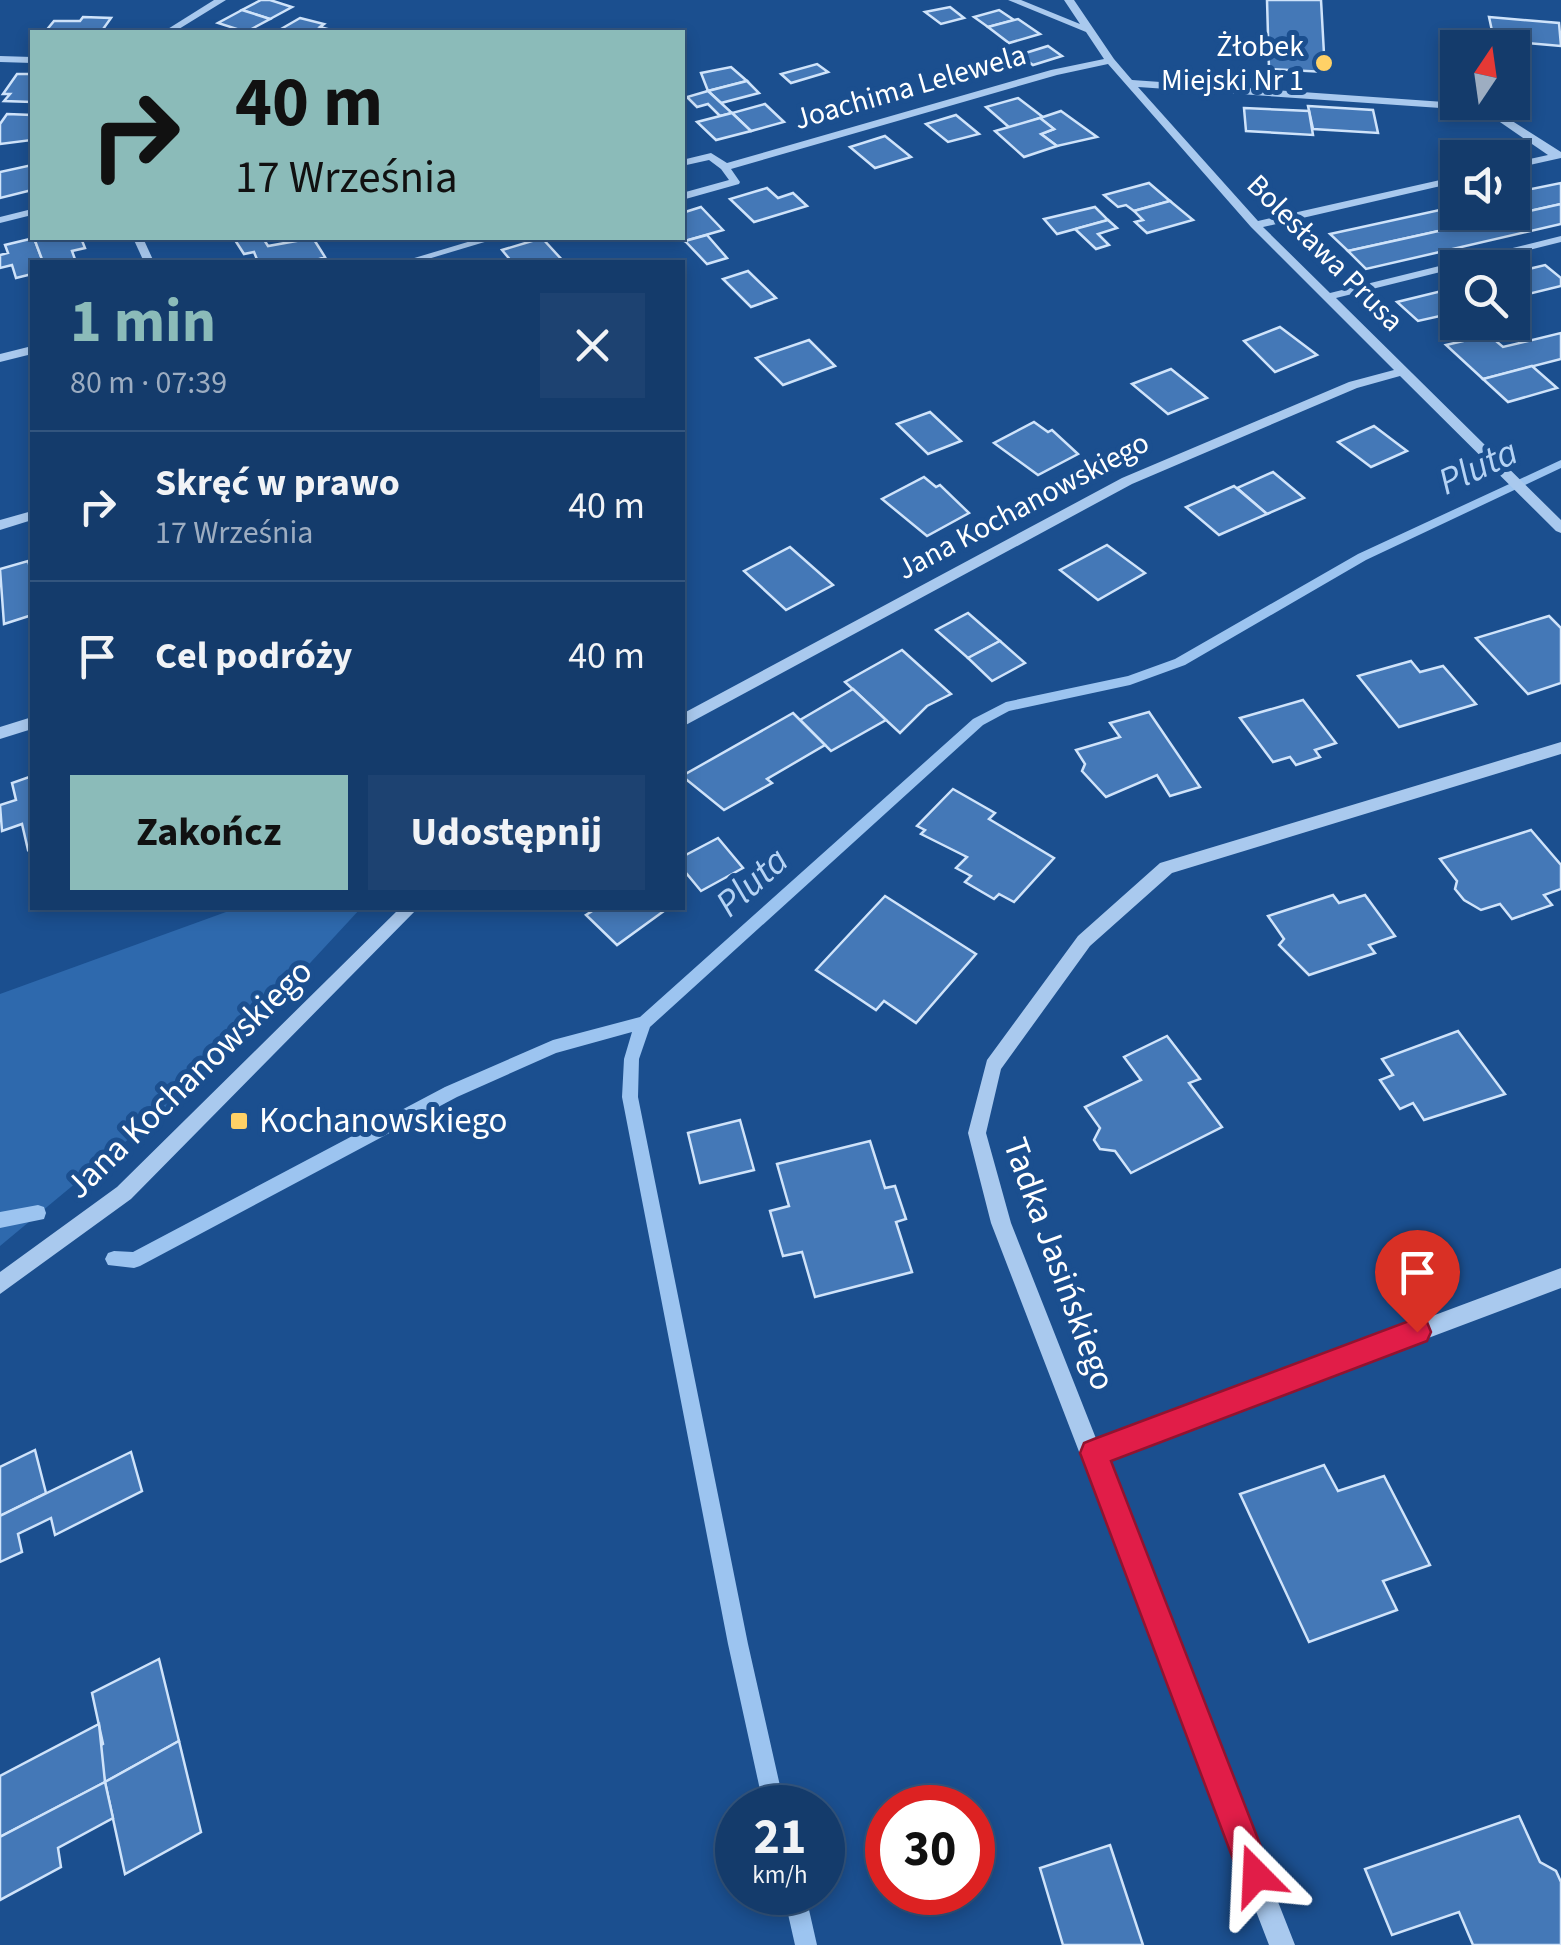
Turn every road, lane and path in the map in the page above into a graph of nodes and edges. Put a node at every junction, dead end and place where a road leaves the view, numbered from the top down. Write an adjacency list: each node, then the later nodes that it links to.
1 (221, 0): 5 (street)
2 (1013, 0): 4 (street)
3 (1069, 0): 4 (street, Bolesława Prusa)
4 (1085, 29): 8 (street, Bolesława Prusa)
5 (171, 30)
6 (0, 59): 7 (street)
7 (30, 60)
8 (1110, 61): 9 (street, Bolesława Prusa); 13 (street, Joachima Lelewela)
9 (1129, 83): 10 (street); 18 (street, Bolesława Prusa)
10 (1559, 156): 12 (street)
11 (685, 162): 13 (street, Joachima Lelewela)
12 (1530, 162)
13 (725, 167): 15 (street)
14 (1440, 182): 18 (street)
15 (685, 196)
16 (30, 212): 17 (street)
17 (0, 220)
18 (1255, 225): 22 (street, Bolesława Prusa)
19 (485, 240): 21 (street)
20 (1561, 240): 22 (street)
21 (414, 260)
22 (1327, 297): 25 (street, Bolesława Prusa)
23 (30, 350): 24 (street)
24 (0, 358)
25 (1404, 370): 28 (street, Bolesława Prusa); 29 (street, Jana Kochanowskiego)
26 (30, 517): 27 (street)
27 (0, 525)
28 (1561, 528)
29 (685, 718)
30 (30, 724): 31 (street)
31 (0, 733)
32 (1561, 748): 36 (street, Tadka Jasińskiego)
33 (408, 910): 35 (street, Jana Kochanowskiego)
34 (1561, 1278): 36 (street)
35 (0, 1284)
36 (1094, 1453): 37 (street, Tadka Jasińskiego)
37 (1282, 1945)

